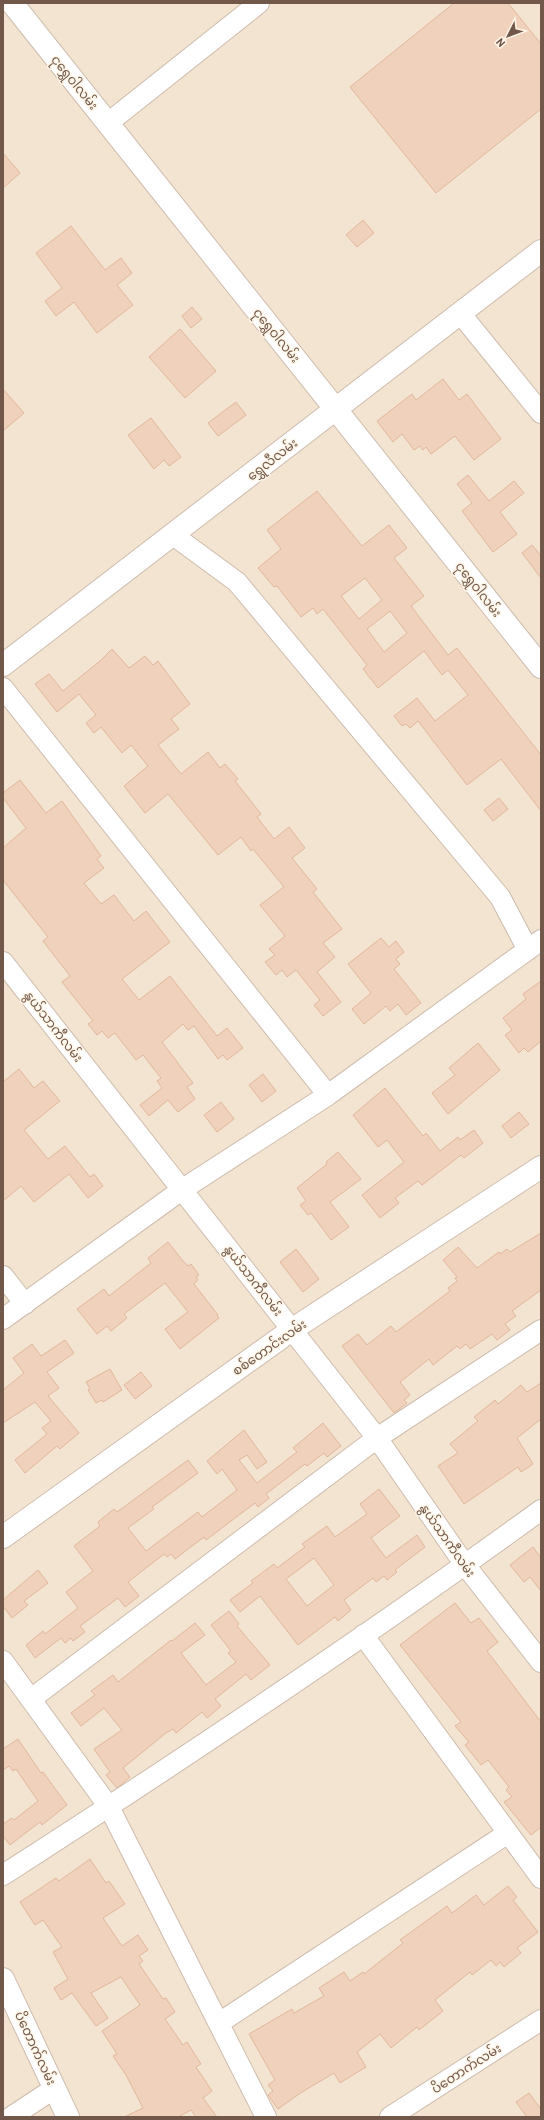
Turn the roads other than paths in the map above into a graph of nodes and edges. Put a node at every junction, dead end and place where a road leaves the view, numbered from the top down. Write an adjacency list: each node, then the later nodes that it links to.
1 (12, 3): 3 (street, ငုရွှေဝါလမ်း)
2 (259, 3): 3 (street)
3 (108, 123): 6 (street, ငုရွှေဝါလမ်း)
4 (541, 251): 5 (street, ရွှေလီလမ်း)
5 (460, 313): 6 (street, ရွှေလီလမ်း); 7 (street)
6 (336, 409): 8 (street, ရွှေလီလမ်း); 10 (street, ငုရွှေဝါလမ်း)
7 (541, 412)
8 (173, 535): 9 (street, ရွှေလီလမ်း); 12 (street)
9 (3, 665)
10 (541, 667)
11 (3, 688): 14 (street)
12 (534, 945): 14 (street)
13 (3, 962): 16 (street, နွယ်သာကီလမ်း)
14 (328, 1096): 16 (street)
15 (541, 1167): 20 (street, စစ်တောင်းလမ်း)
16 (183, 1189): 18 (street); 20 (street, နွယ်သာကီလမ်း)
17 (3, 1276): 18 (street)
18 (25, 1304): 19 (street)
19 (3, 1319)
20 (293, 1329): 22 (street, နွယ်သာကီလမ်း); 24 (street, စစ်တောင်းလမ်း)
21 (541, 1330): 22 (street)
22 (377, 1438): 25 (street, နွယ်သာကီလမ်း); 29 (street)
23 (541, 1510): 25 (street)
24 (3, 1537)
25 (465, 1566): 26 (street); 28 (street, နွယ်သာကီလမ်း)
26 (362, 1635): 30 (street); 31 (street)
27 (3, 1661): 29 (street)
28 (541, 1662)
29 (31, 1699): 30 (street)
30 (109, 1806): 32 (street); 36 (street)
31 (508, 1833): 33 (street); 36 (street)
32 (3, 1875)
33 (541, 1878)
34 (3, 1979): 37 (street, ပိတောက်လမ်း)
35 (541, 2020): 41 (street, ပိတောက်လမ်း)
36 (219, 2023): 40 (street)
37 (55, 2088): 38 (street); 39 (street, ပိတောက်လမ်း)
38 (11, 2117)
39 (68, 2117)
40 (266, 2117)
41 (390, 2117)

